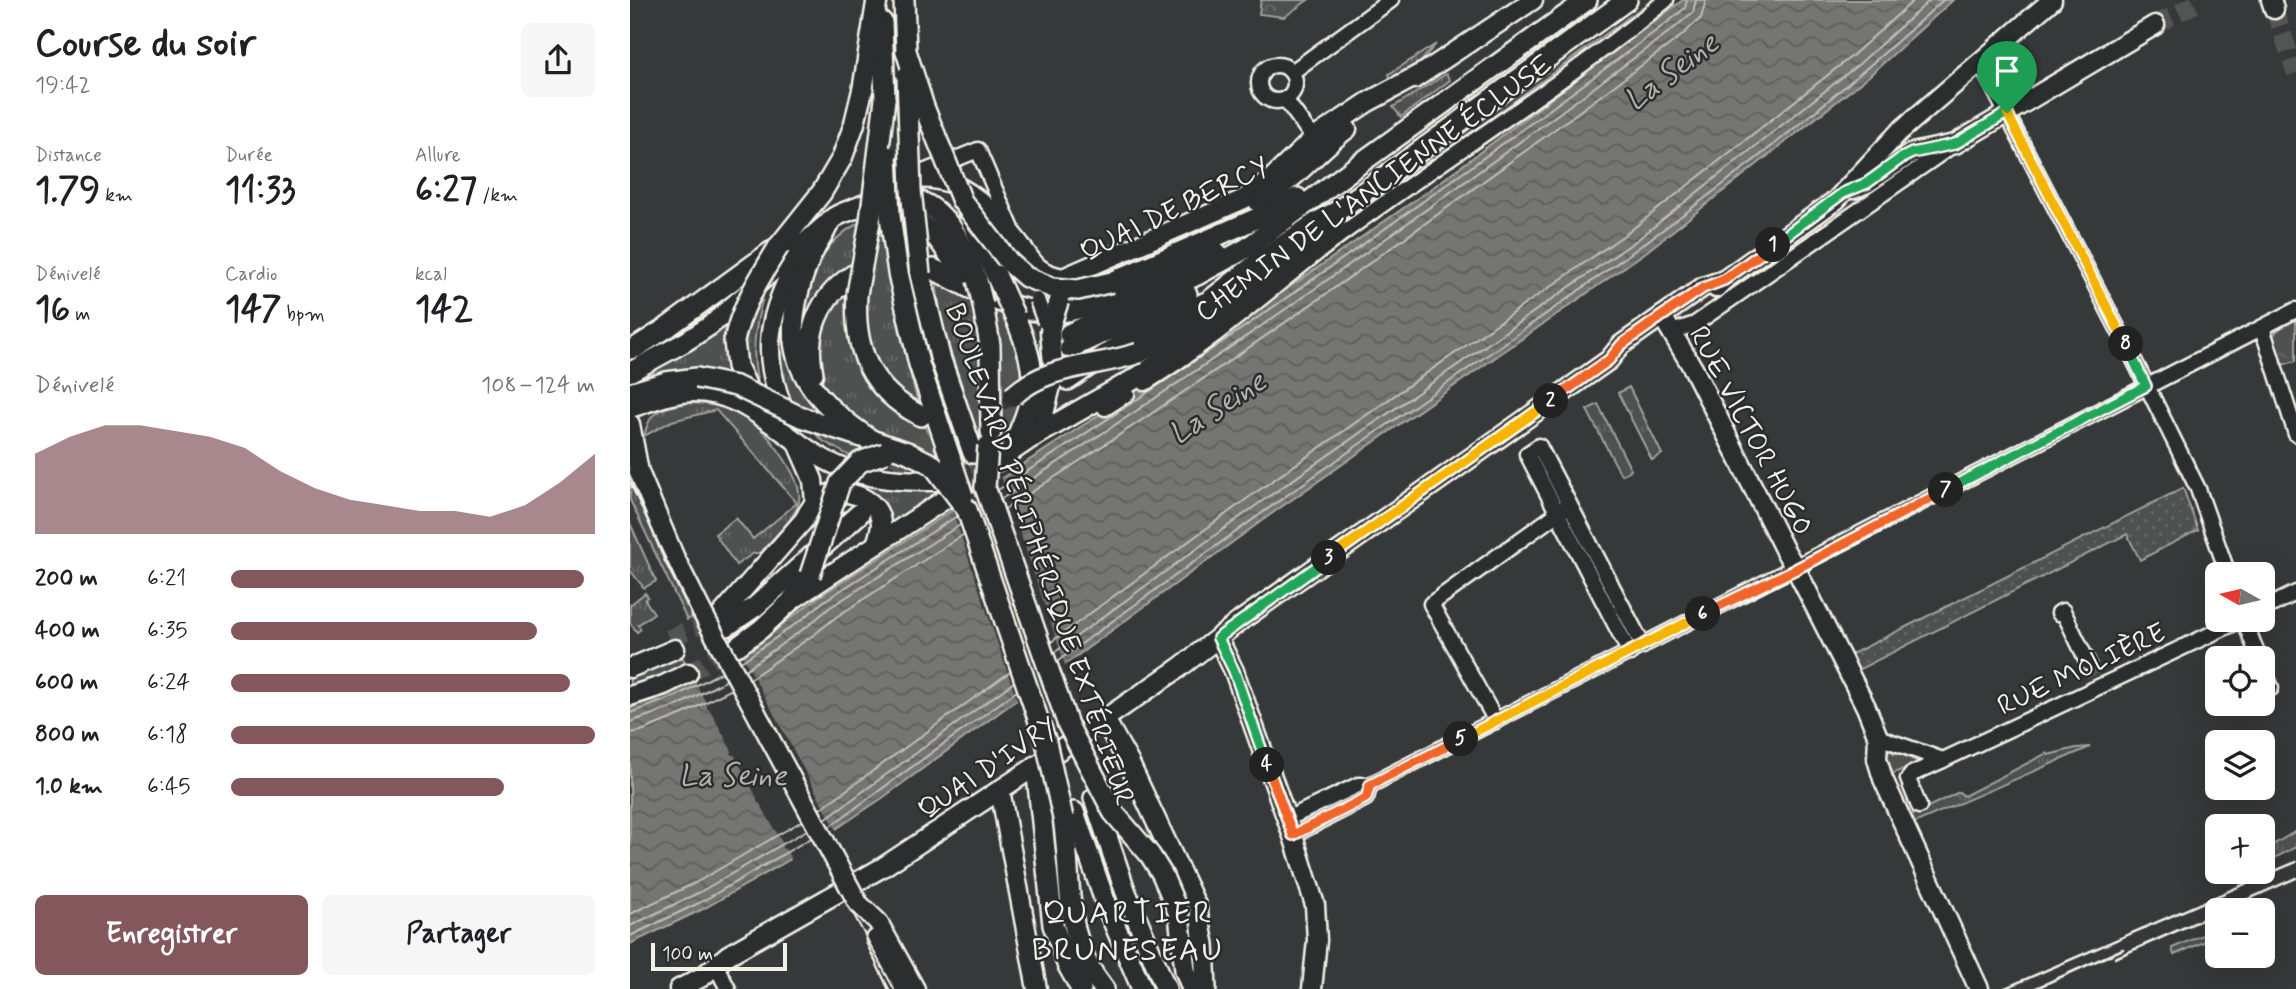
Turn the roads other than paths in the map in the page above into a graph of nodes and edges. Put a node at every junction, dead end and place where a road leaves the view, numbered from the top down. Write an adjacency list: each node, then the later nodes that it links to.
1 (879, 0): 13 (highway); 27 (highway)
2 (904, 0): 10 (highway, BOULEVARD PÉRIPHÉRIQUE EXTÉRIEUR)
3 (1391, 0): 12 (street)
4 (1533, 0): 16 (main road, QUAI DE BERCY)
5 (1587, 0): 18 (highway)
6 (1627, 0): 22 (highway)
7 (1666, 0): 44 (street, CHEMIN DE L'ANCIENNE ÉCLUSE)
8 (2052, 0): 11 (main road)
9 (2155, 25): 15 (main road)
10 (906, 51): 21 (highway, bridge); 29 (highway, BOULEVARD PÉRIPHÉRIQUE EXTÉRIEUR, bridge)
11 (1981, 64): 15 (street); 20 (main road)
12 (1292, 72): 14 (street); 14 (street)
13 (885, 99): 31 (highway, bridge); 60 (highway, bridge)
14 (1285, 99): 16 (street)
15 (2007, 113): 17 (main road); 40 (street)
16 (1318, 143): 25 (main road, QUAI DE BERCY); 36 (main road, QUAI DE BERCY, bridge)
17 (1955, 144): 20 (main road); 34 (street)
18 (1362, 162): 21 (highway, bridge); 24 (highway)
19 (905, 179): 23 (main road); 25 (main road, QUAI DE BERCY); 25 (street)
20 (1843, 193): 34 (main road, QUAI D'IVRY)
21 (962, 201): 52 (highway, bridge)
22 (1339, 210): 28 (highway); 32 (highway)
23 (833, 218): 26 (main road); 30 (highway); 42 (highway)
24 (1278, 224): 30 (highway); 36 (highway)
25 (1017, 241): 36 (street, bridge)
26 (805, 243): 38 (main road); 50 (main road)
27 (779, 246): 37 (highway); 45 (highway, bridge)
28 (1260, 261): 36 (highway); 39 (highway)
29 (926, 272): 30 (highway); 52 (highway, BOULEVARD PÉRIPHÉRIQUE EXTÉRIEUR)
30 (973, 284): 52 (highway, bridge)
31 (855, 285): 42 (highway); 46 (highway)
32 (1252, 291): 49 (highway); 52 (highway, bridge)
33 (2296, 310): 35 (street)
34 (1667, 324): 63 (main road, RUE VICTOR HUGO); 70 (main road, QUAI D'IVRY)
35 (2262, 328): 40 (street); 48 (street)
36 (1057, 331): 49 (main road, QUAI DE BERCY)
37 (630, 349)
38 (633, 368)
39 (1068, 380)
40 (2146, 386): 62 (street); 63 (street)
41 (630, 393): 51 (highway, bridge)
42 (827, 403): 51 (highway)
43 (630, 408): 45 (main road)
44 (1105, 408)
45 (761, 416): 50 (main road)
46 (921, 416)
47 (630, 424): 54 (main road)
48 (2296, 434)
49 (1033, 437): 52 (main road)
50 (796, 441): 55 (main road); 57 (main road)
51 (873, 441): 53 (highway)
52 (992, 449): 81 (highway, BOULEVARD PÉRIPHÉRIQUE EXTÉRIEUR)
53 (907, 452): 60 (highway, bridge); 65 (highway, bridge)
54 (635, 466): 68 (main road)
55 (937, 481)
56 (947, 498): 61 (main road)
57 (815, 502): 61 (main road); 68 (main road)
58 (1563, 509): 72 (street); 73 (street); 80 (street)
59 (855, 510): 68 (highway)
60 (967, 510): 90 (highway, bridge)
61 (876, 545): 65 (main road)
62 (2224, 562)
63 (1796, 569): 72 (street); 82 (main road, RUE VICTOR HUGO)
64 (2296, 593): 66 (street)
65 (792, 600): 71 (main road)
66 (2275, 603)
67 (2059, 613): 75 (street)
68 (717, 618): 92 (main road, bridge)
69 (2214, 632): 83 (street, RUE MOLIÈRE)
70 (1218, 638): 79 (main road, QUAI D'IVRY); 91 (main road)
71 (738, 646)
72 (1643, 646): 73 (street)
73 (1630, 653): 80 (street)
74 (630, 656): 76 (main road)
75 (2088, 663)
76 (630, 668)
77 (688, 673): 78 (main road)
78 (630, 696)
79 (1105, 720): 84 (main road, QUAI D'IVRY); 104 (highway)
80 (1496, 721): 85 (street)
81 (1068, 724): 102 (highway, BOULEVARD PÉRIPHÉRIQUE EXTÉRIEUR, bridge); 103 (highway, bridge)
82 (1878, 737): 83 (street); 106 (main road, RUE VICTOR HUGO)
83 (1942, 760): 88 (street, RUE MOLIÈRE)
84 (1036, 766): 86 (main road, QUAI D'IVRY); 99 (highway)
85 (1370, 785): 87 (street); 89 (street)
86 (1000, 790): 93 (main road, QUAI D'IVRY); 98 (main road)
87 (1331, 799): 89 (street); 91 (street)
88 (1919, 806)
89 (1337, 813): 91 (street)
90 (1069, 815): 100 (highway); 101 (highway)
91 (1296, 824): 105 (main road)
92 (869, 919): 96 (main road); 97 (main road)
93 (716, 966): 94 (main road, QUAI D'IVRY); 95 (street)
94 (679, 989)
95 (728, 989)
96 (900, 989)
97 (915, 989)
98 (1037, 989)
99 (1081, 989)
100 (1104, 989)
101 (1142, 989)
102 (1166, 989)
103 (1192, 989)
104 (1206, 989)
105 (1312, 989)
106 (1979, 989)

